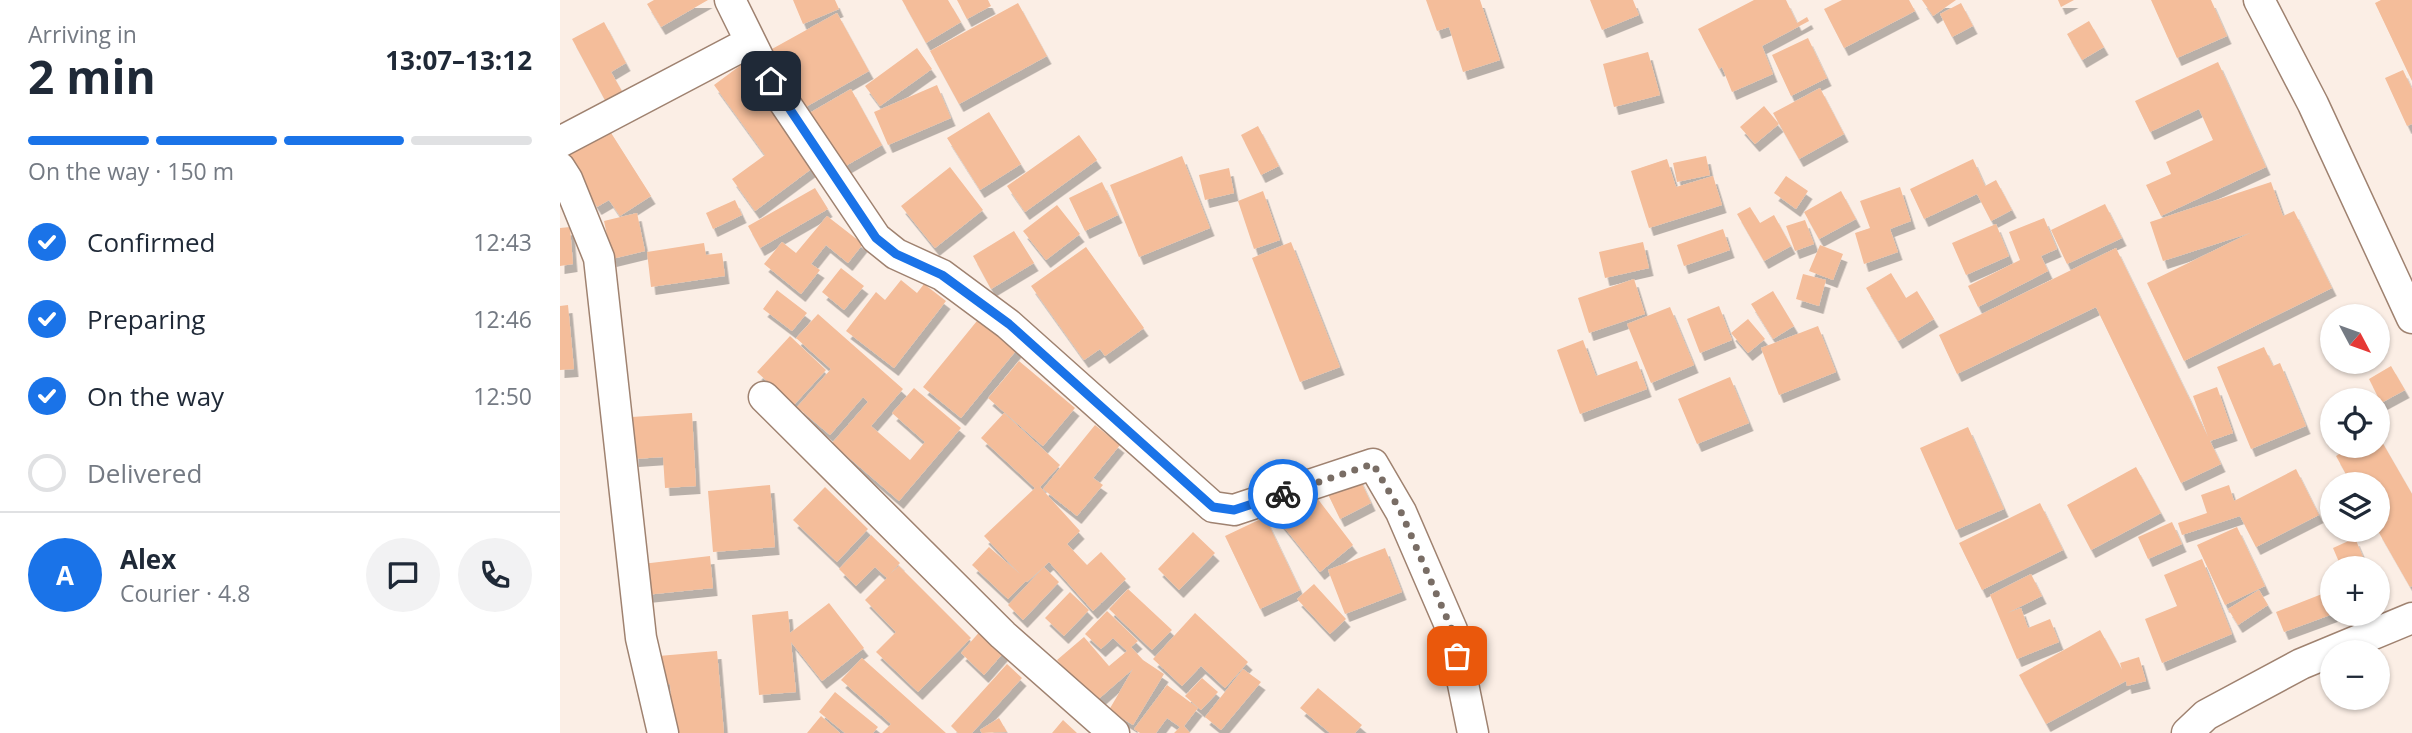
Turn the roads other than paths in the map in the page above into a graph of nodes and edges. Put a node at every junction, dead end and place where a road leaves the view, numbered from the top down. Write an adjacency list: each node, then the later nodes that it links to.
1 (730, 0): 3 (street)
2 (2259, 0): 6 (street)
3 (750, 42): 4 (street); 11 (street)
4 (560, 142)
5 (560, 167): 9 (street)
6 (2412, 318)
7 (764, 397): 10 (street)
8 (2412, 618): 12 (street)
9 (663, 733)
10 (1114, 733)
11 (1473, 733)
12 (2187, 733)

